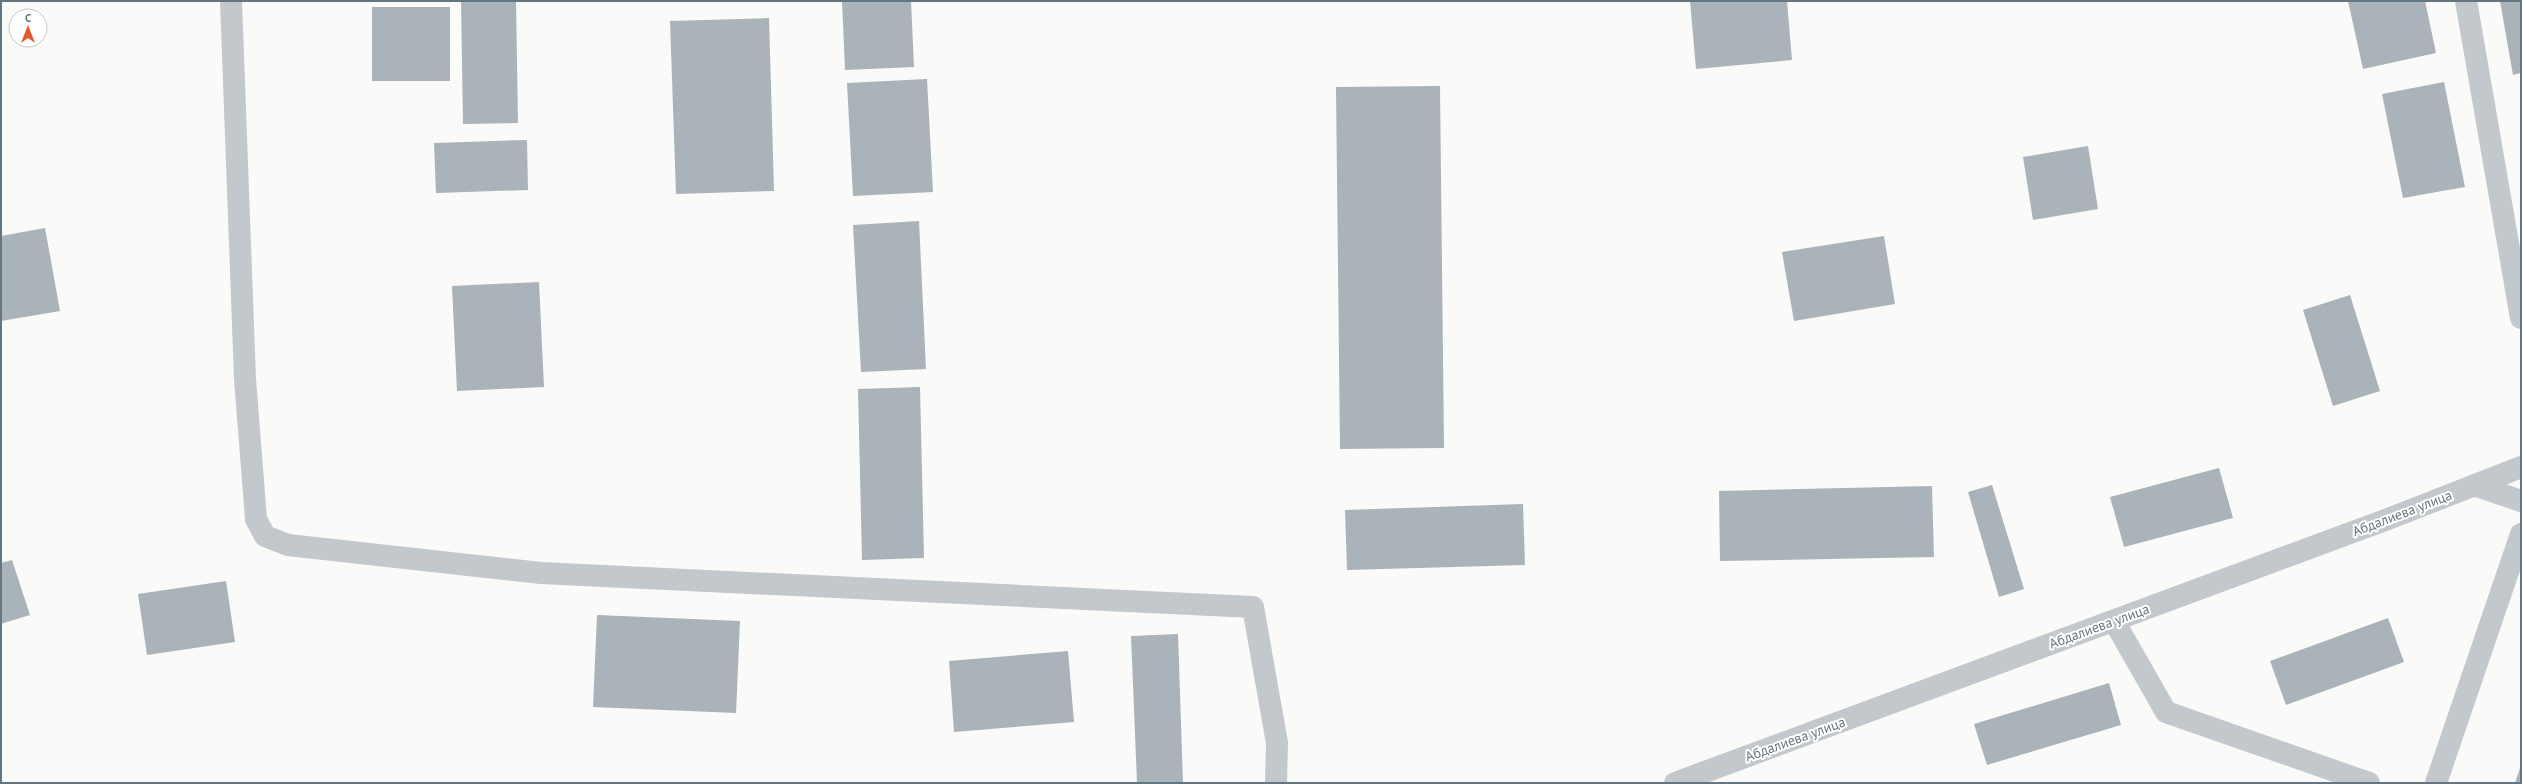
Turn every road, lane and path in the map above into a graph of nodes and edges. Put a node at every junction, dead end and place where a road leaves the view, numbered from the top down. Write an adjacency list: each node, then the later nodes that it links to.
1 (231, 1): 9 (street)
2 (2466, 1): 3 (street)
3 (2521, 318)
4 (2521, 467): 5 (street, Абдалиева улица)
5 (2474, 485): 6 (street); 8 (street, Абдалиева улица)
6 (2521, 500)
7 (2521, 534): 12 (street)
8 (2114, 621): 10 (street, Абдалиева улица); 11 (street)
9 (1276, 783)
10 (1675, 783)
11 (2368, 783)
12 (2436, 783)

